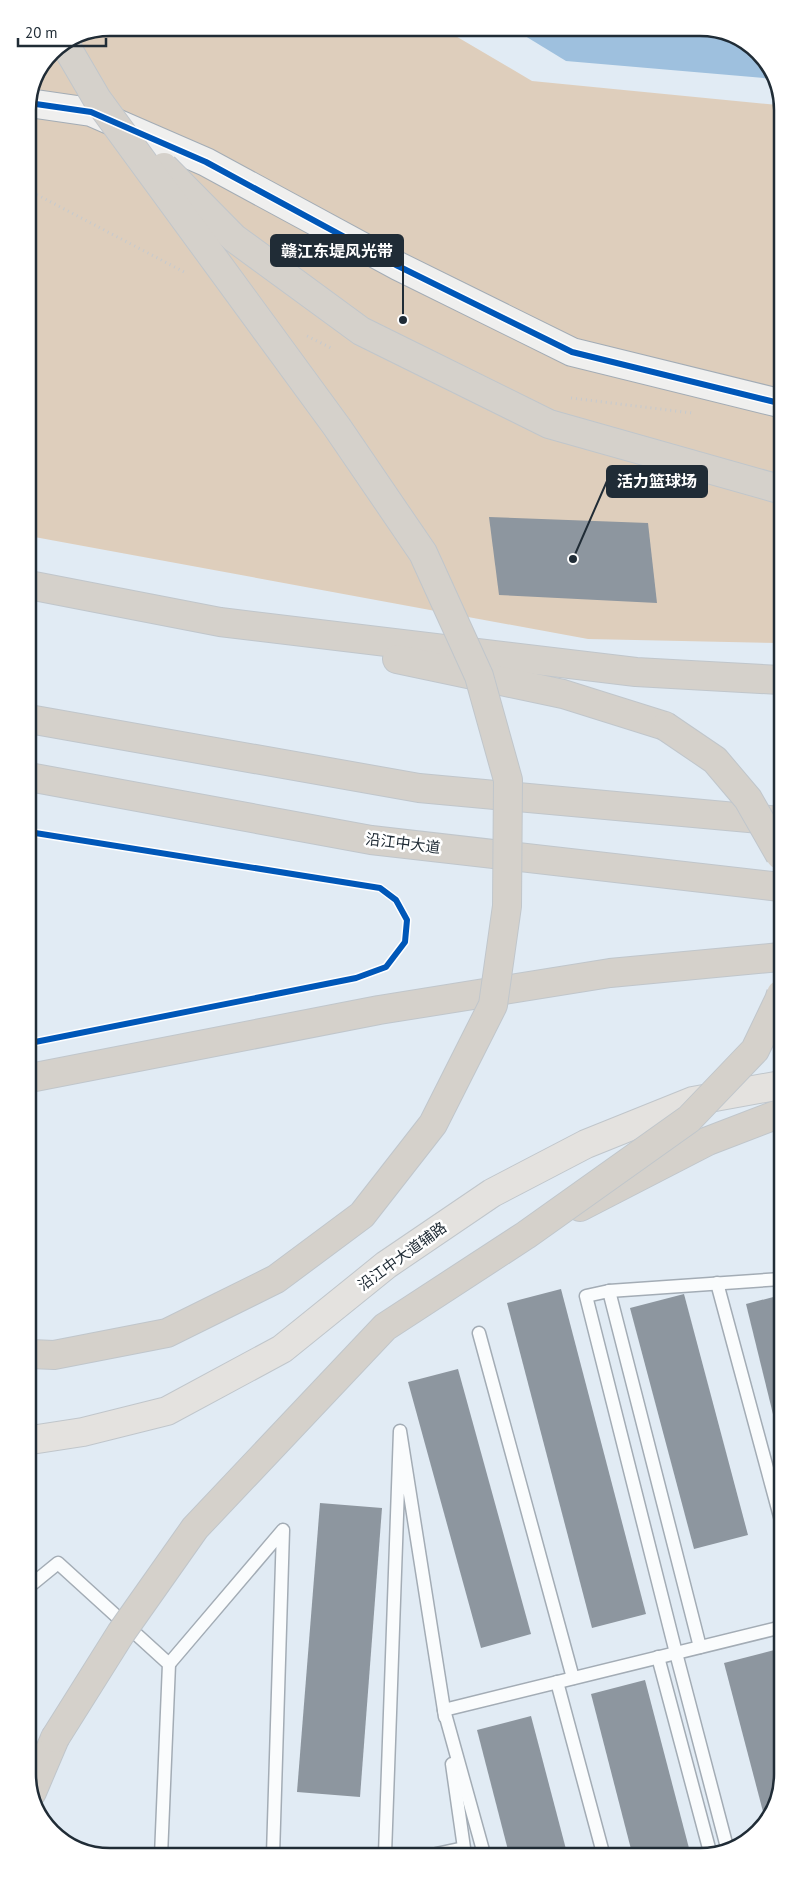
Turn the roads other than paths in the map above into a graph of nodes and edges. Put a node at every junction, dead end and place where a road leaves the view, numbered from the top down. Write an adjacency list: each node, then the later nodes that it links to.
1 (68, 50): 2 (highway, bridge)
2 (97, 99): 5 (highway, bridge); 24 (highway, bridge)
3 (36, 104): 4 (street)
4 (774, 402)
5 (774, 489)
6 (36, 585): 7 (highway)
7 (220, 622): 8 (highway); 12 (highway, bridge)
8 (774, 680)
9 (36, 719): 11 (highway)
10 (36, 778): 13 (highway, 沿江中大道)
11 (774, 820)
12 (774, 844)
13 (774, 886)
14 (774, 958): 16 (highway)
15 (774, 1010): 19 (highway, bridge)
16 (36, 1077)
17 (774, 1086): 25 (main road, 沿江中大道辅路)
18 (774, 1116): 19 (highway, bridge)
19 (526, 1235): 36 (highway, bridge)
20 (774, 1279): 21 (lane)
21 (717, 1283): 22 (lane); 26 (lane)
22 (609, 1291): 29 (lane); 30 (lane)
23 (479, 1333): 33 (lane)
24 (36, 1354)
25 (36, 1439)
26 (774, 1494)
27 (36, 1581): 32 (lane)
28 (774, 1629): 29 (lane)
29 (700, 1648): 30 (lane)
30 (676, 1653): 31 (lane); 37 (lane)
31 (658, 1657): 33 (lane); 38 (lane)
32 (170, 1664): 39 (lane); 40 (lane)
33 (573, 1678): 34 (lane)
34 (557, 1682): 35 (lane); 44 (lane)
35 (444, 1710): 41 (lane); 42 (lane); 43 (lane)
36 (37, 1781)
37 (726, 1843)
38 (709, 1847)
39 (161, 1848)
40 (273, 1848)
41 (385, 1848)
42 (465, 1848)
43 (482, 1848)
44 (602, 1848)

